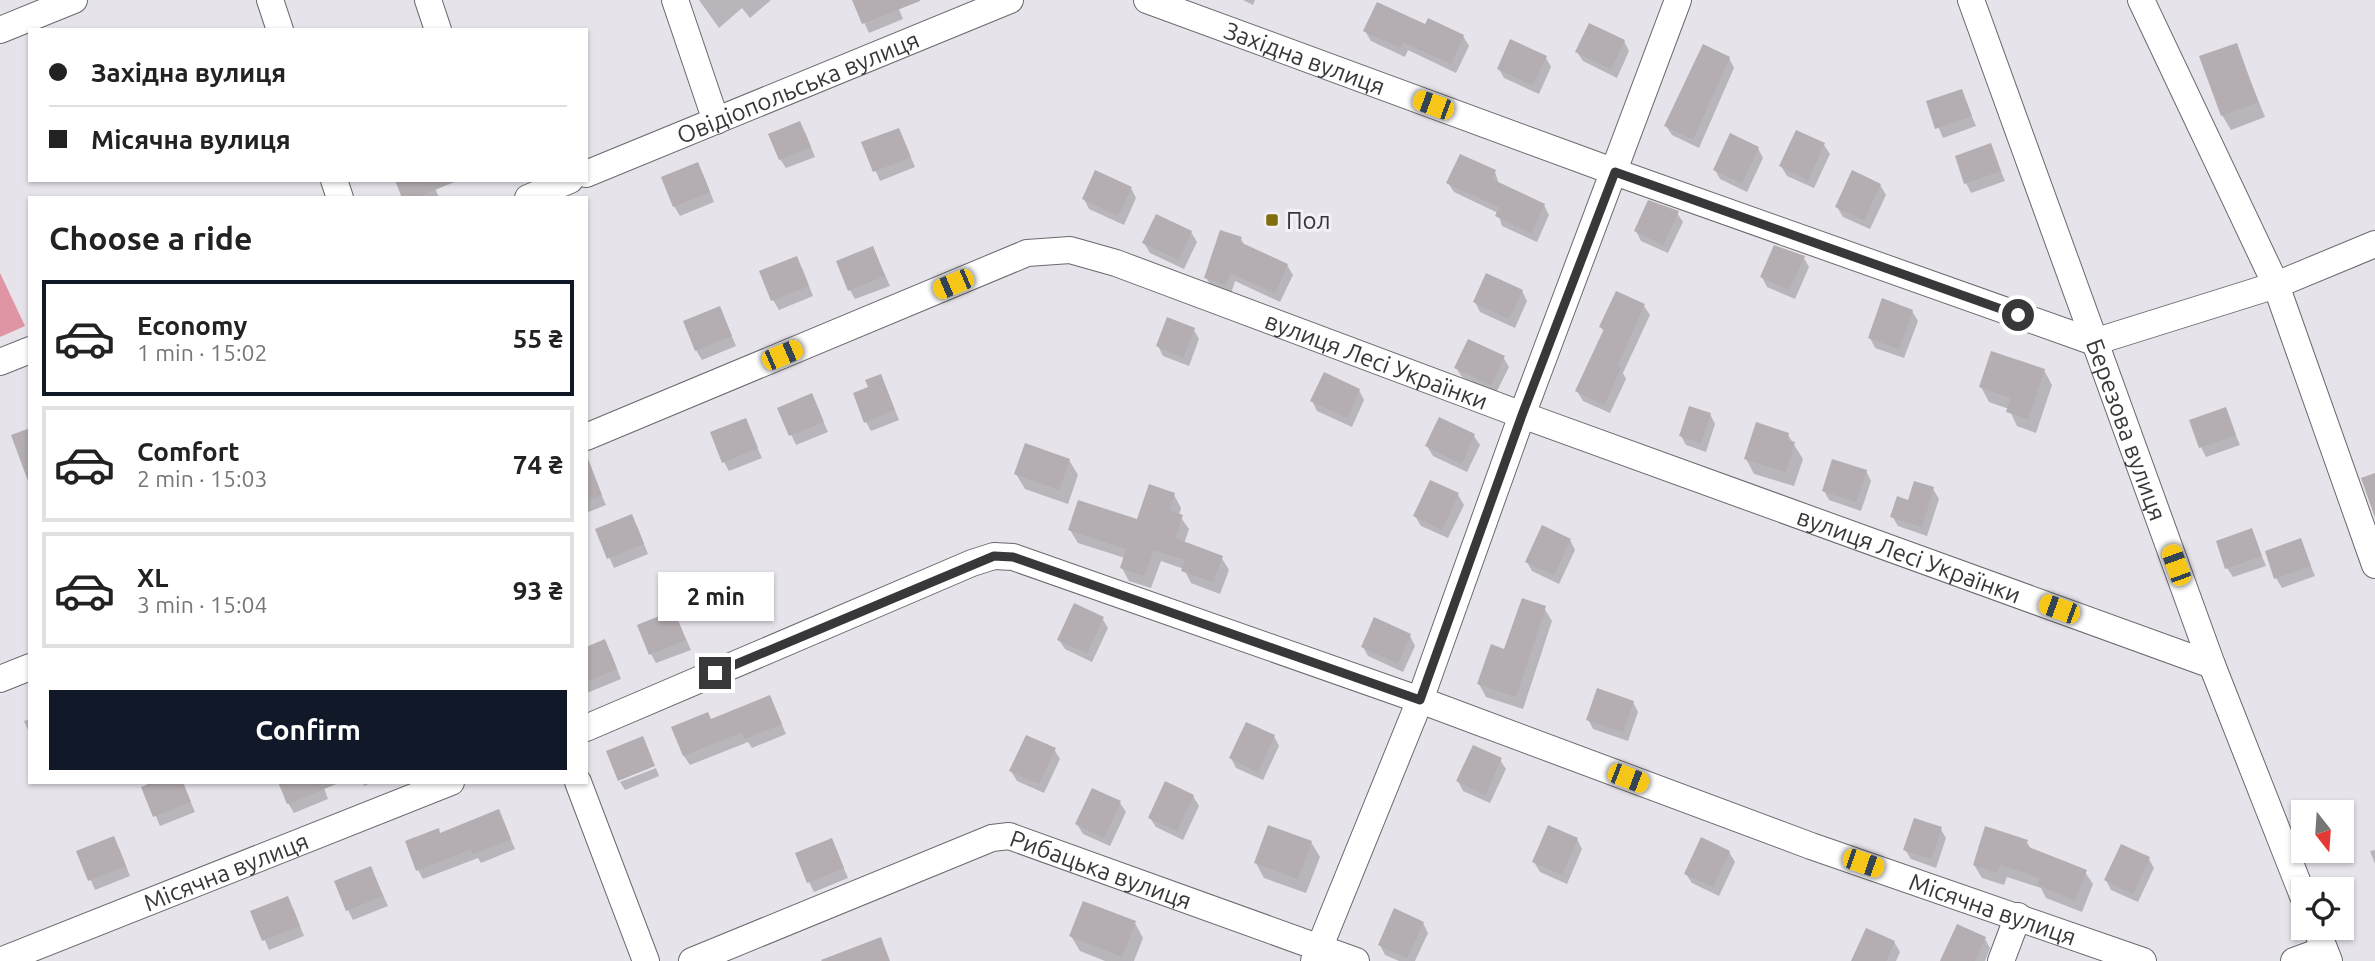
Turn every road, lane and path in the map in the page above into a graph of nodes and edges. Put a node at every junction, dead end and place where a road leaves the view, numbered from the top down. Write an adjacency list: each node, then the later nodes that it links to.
1 (74, 0): 12 (street)
2 (270, 0): 10 (street)
3 (428, 0): 11 (street)
4 (675, 0): 13 (street)
5 (1010, 0): 13 (street, Овідіопольська вулиця)
6 (1147, 0): 14 (street, Західна вулиця)
7 (1678, 0): 14 (street)
8 (1971, 0): 20 (street, Березова вулиця)
9 (2141, 0): 19 (street)
10 (279, 28)
11 (437, 28)
12 (0, 30)
13 (716, 121): 15 (street, Овідіопольська вулиця)
14 (1615, 172): 20 (street, Західна вулиця); 23 (street)
15 (588, 173)
16 (565, 182): 17 (street)
17 (532, 196)
18 (2375, 244): 19 (street)
19 (2276, 285): 20 (street); 25 (street)
20 (2094, 342): 27 (street, Березова вулиця)
21 (28, 351): 22 (street)
22 (0, 362)
23 (1522, 415): 24 (street, вулиця Лесі Українки); 27 (street, вулиця Лесі Українки); 30 (street)
24 (588, 436)
25 (2366, 519): 26 (street)
26 (2375, 565)
27 (2212, 665): 34 (street, Березова вулиця)
28 (28, 668): 29 (street)
29 (0, 679)
30 (1420, 700): 31 (street, Місячна вулиця); 35 (street, Місячна вулиця); 37 (street)
31 (588, 727)
32 (446, 784): 38 (street, Місячна вулиця)
33 (579, 784): 39 (street)
34 (2296, 877)
35 (2018, 916): 42 (street); 43 (street, Місячна вулиця)
36 (2323, 946): 44 (street)
37 (1316, 954): 40 (street, Рибацька вулиця); 41 (street, Рибацька вулиця)
38 (0, 961)
39 (646, 961)
40 (692, 961)
41 (1356, 961)
42 (2001, 961)
43 (2143, 961)
44 (2294, 961)

